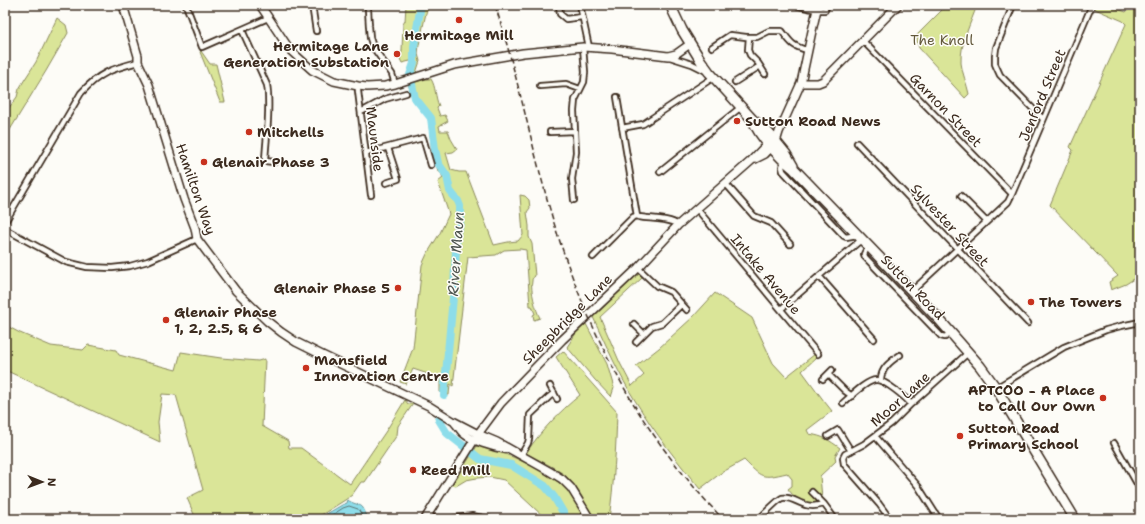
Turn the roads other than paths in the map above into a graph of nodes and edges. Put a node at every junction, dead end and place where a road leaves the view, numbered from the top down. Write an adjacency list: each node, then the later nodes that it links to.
1 (123, 5): 26 (street, Hamilton Way)
2 (186, 5): 17 (street)
3 (260, 5): 16 (street)
4 (312, 5): 18 (street)
5 (559, 5): 15 (street)
6 (580, 5): 15 (street)
7 (671, 5): 21 (highway, Sutton Road)
8 (795, 5): 13 (street)
9 (827, 5): 13 (street)
10 (898, 5): 20 (street)
11 (1013, 5): 40 (street)
12 (1092, 5): 40 (street, Jenford Street)
13 (818, 8): 24 (street)
14 (368, 9): 32 (street)
15 (582, 17): 22 (street)
16 (268, 18): 17 (street); 33 (street)
17 (242, 30): 52 (street)
18 (316, 32)
19 (749, 37): 23 (street); 24 (street); 27 (street)
20 (863, 41): 31 (street); 57 (street, Garnon Street)
21 (690, 44): 25 (street); 29 (highway, Sutton Road)
22 (586, 47): 25 (street); 32 (street); 35 (street)
23 (712, 47)
24 (808, 50): 31 (street)
25 (668, 56): 29 (street)
26 (138, 62): 64 (street); 68 (street, Hamilton Way)
27 (760, 66): 28 (street); 30 (street)
28 (765, 74)
29 (712, 75): 38 (highway, Sutton Road); 43 (street)
30 (735, 82)
31 (800, 83): 42 (street)
32 (396, 84): 33 (street)
33 (358, 86): 39 (street, Maunside)
34 (540, 86): 35 (street)
35 (580, 89): 45 (street)
36 (406, 93): 39 (street)
37 (617, 97): 43 (street)
38 (741, 107): 41 (highway, Sutton Road); 54 (street)
39 (360, 112): 50 (street, Maunside)
40 (1043, 119): 57 (street, Jenford Street)
41 (753, 120): 44 (highway, Sutton Road); 47 (highway, Sutton Road)
42 (782, 125): 44 (street); 47 (street)
43 (622, 128): 62 (street)
44 (764, 128): 47 (highway, Sutton Road)
45 (575, 130): 46 (street); 60 (street)
46 (550, 132)
47 (773, 141): 51 (highway, Sutton Road); 56 (street, Sheepbridge Lane)
48 (857, 142): 71 (street, Sylvester Street)
49 (388, 148): 50 (street); 53 (street); 55 (street)
50 (366, 153): 58 (street, Maunside)
51 (785, 159): 67 (highway, Sutton Road); 67 (street, Sutton Road)
52 (274, 162)
53 (431, 165)
54 (660, 172)
55 (386, 183)
56 (726, 184): 61 (street, Sheepbridge Lane); 69 (street)
57 (1012, 194): 63 (street, Jenford Street)
58 (372, 195)
59 (961, 196): 63 (street)
60 (574, 200)
61 (698, 209): 65 (street, Sheepbridge Lane); 77 (street, Intake Avenue)
62 (637, 216): 65 (street); 72 (street)
63 (986, 221): 71 (street, Jenford Street)
64 (5, 222)
65 (678, 225): 73 (street, Sheepbridge Lane)
66 (5, 230): 68 (street)
67 (860, 237): 70 (highway, Sutton Road); 74 (street)
68 (197, 239): 100 (street, Hamilton Way)
69 (790, 244)
70 (868, 246): 75 (highway, Sutton Road); 82 (street, Sutton Road)
71 (958, 249): 75 (street, Jenford Street); 80 (street, Sylvester Street)
72 (593, 257)
73 (638, 268): 76 (street); 100 (street, Sheepbridge Lane)
74 (820, 276): 77 (street); 84 (street)
75 (912, 291): 82 (highway, Sutton Road)
76 (682, 304): 78 (street); 83 (street)
77 (781, 309): 87 (street, Intake Avenue)
78 (687, 310)
79 (1140, 322): 92 (street)
80 (1028, 323)
81 (634, 324): 83 (street)
82 (952, 333): 86 (highway, Sutton Road)
83 (644, 334): 85 (street)
84 (874, 339)
85 (636, 342)
86 (969, 352): 92 (highway, Sutton Road); 97 (street, Moor Lane)
87 (818, 354)
88 (900, 354): 90 (street)
89 (823, 379): 94 (street)
90 (881, 381): 94 (street); 97 (street)
91 (550, 386): 93 (street)
92 (996, 388): 116 (highway, Sutton Road)
93 (554, 393): 95 (street); 103 (street)
94 (852, 396): 96 (street)
95 (557, 399)
96 (843, 403)
97 (911, 404): 99 (street, Moor Lane)
98 (828, 436): 102 (street)
99 (875, 436): 102 (street, Moor Lane); 115 (street)
100 (476, 437): 103 (street, Hamilton Way); 107 (street, Sheepbridge Lane)
101 (1114, 443): 104 (street)
102 (851, 451): 114 (street, Moor Lane)
103 (521, 455): 111 (street, Hamilton Way)
104 (1140, 489)
105 (812, 492): 106 (street)
106 (824, 504): 112 (street); 113 (street)
107 (426, 517): 108 (street)
108 (435, 519)
109 (451, 519): 110 (street)
110 (489, 519)
111 (590, 519)
112 (759, 519)
113 (835, 519)
114 (890, 519)
115 (939, 519)
116 (1075, 519)

